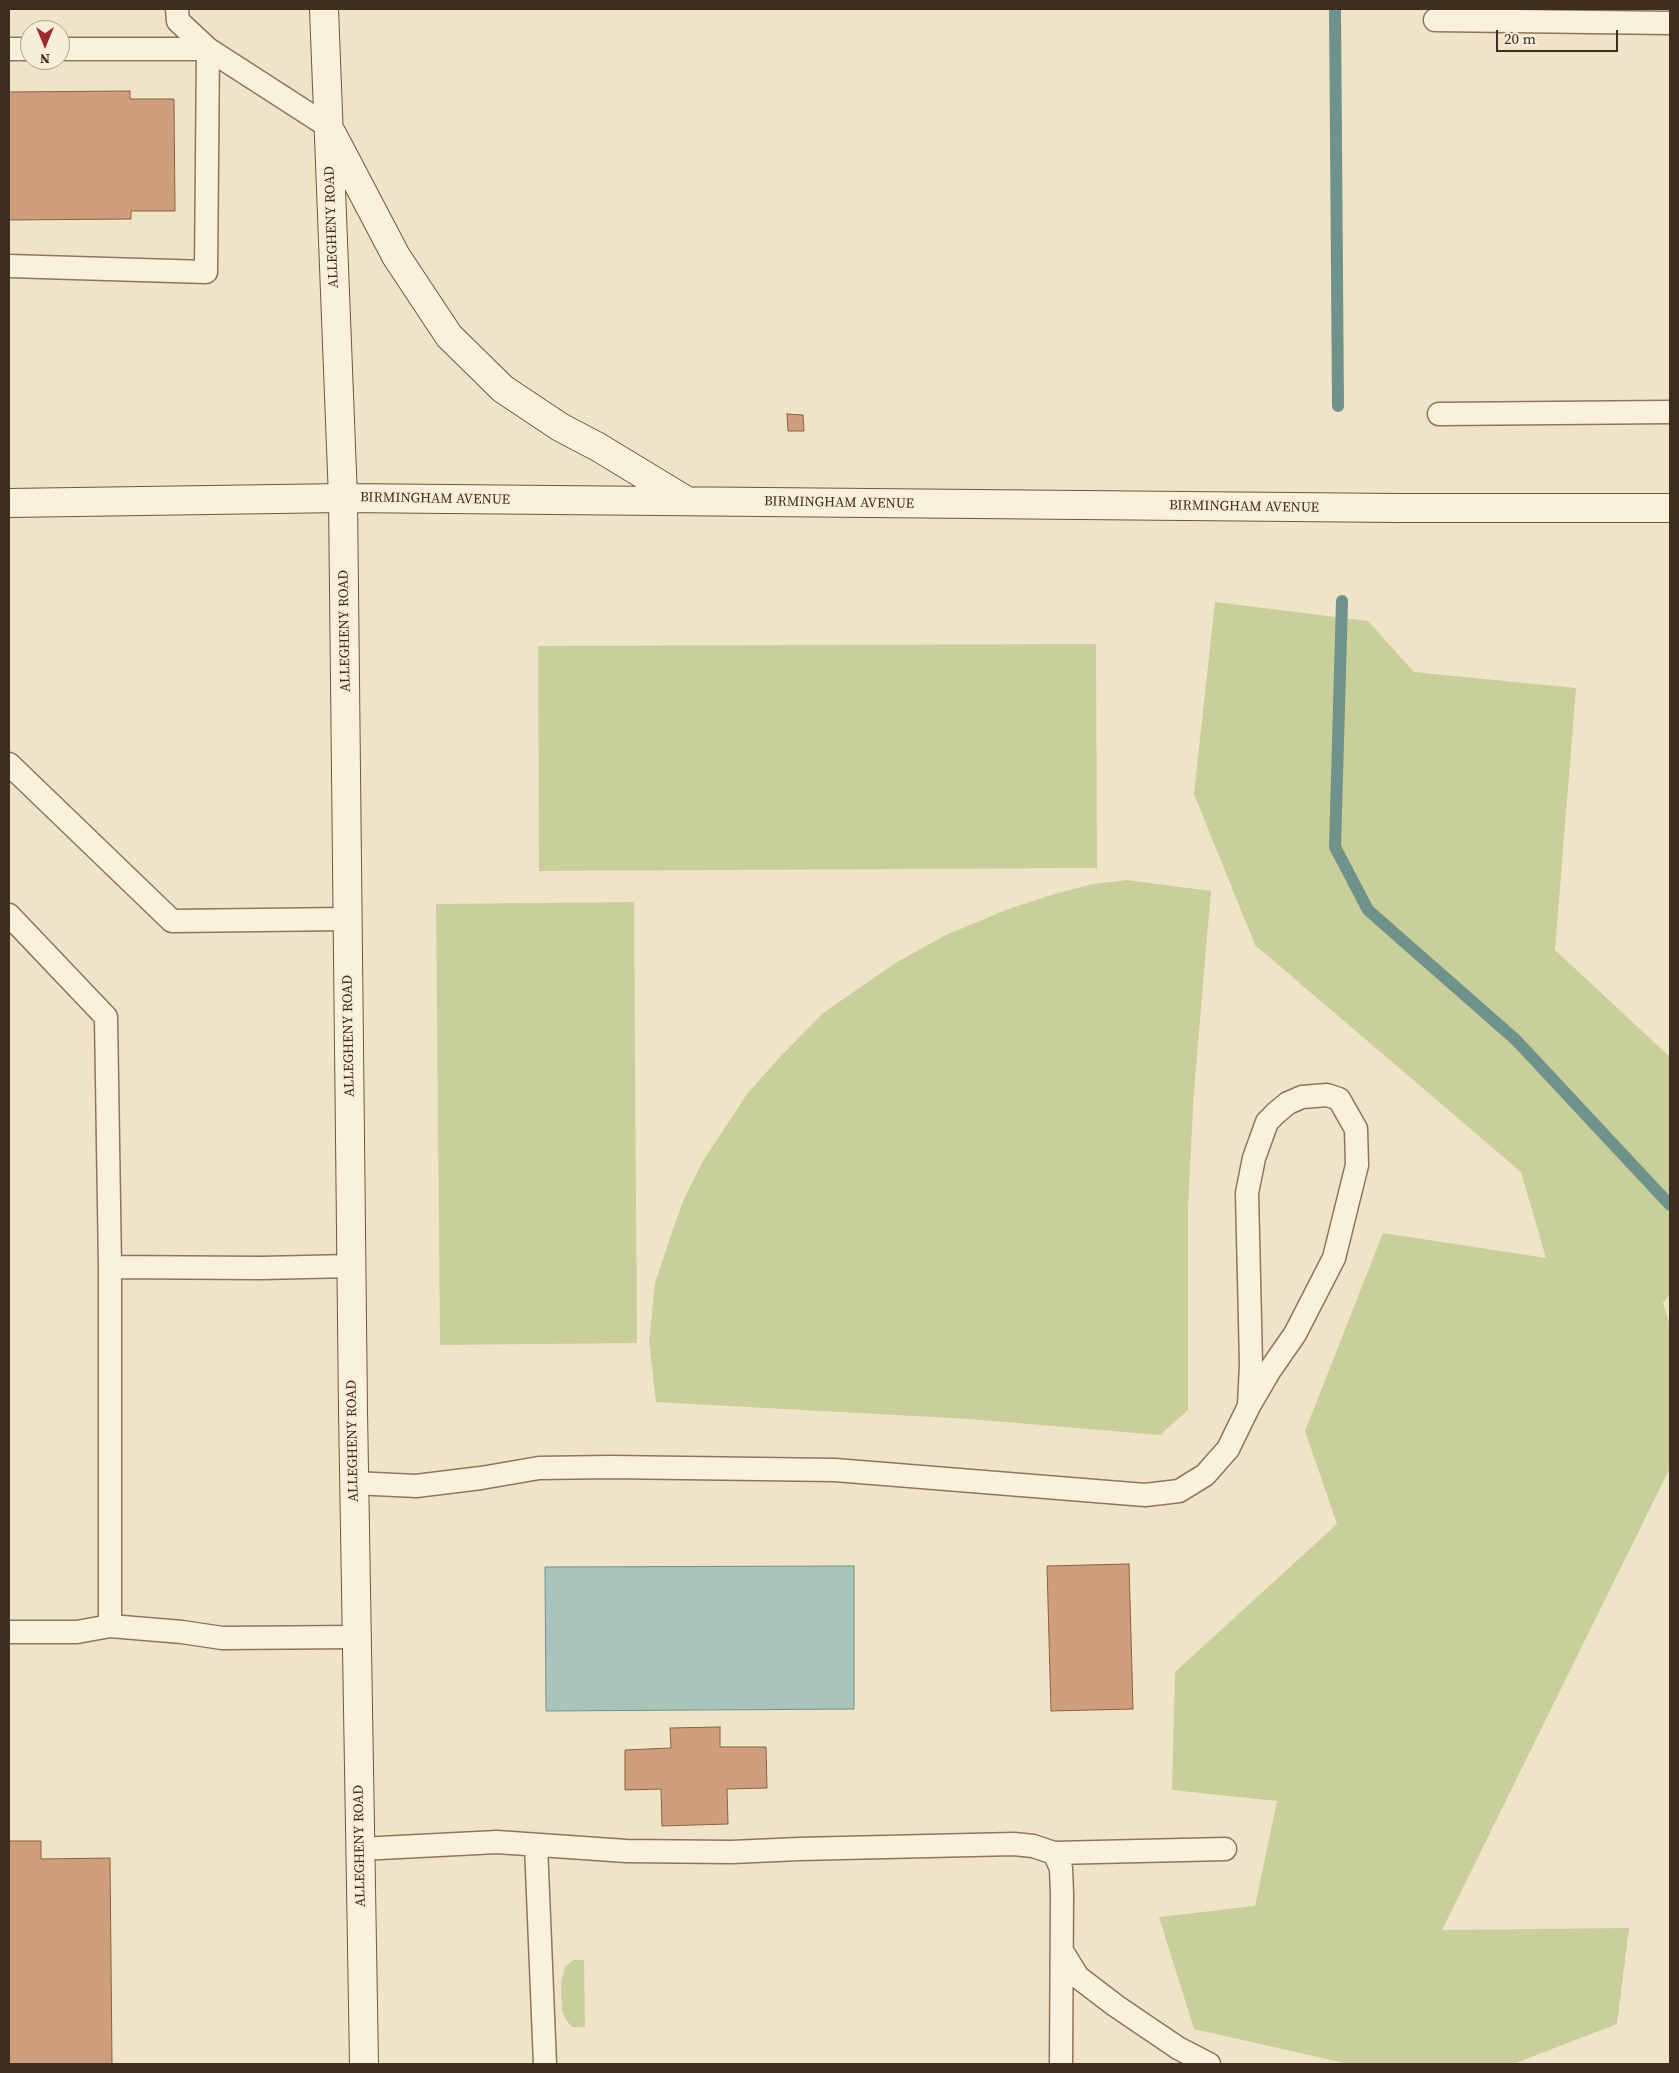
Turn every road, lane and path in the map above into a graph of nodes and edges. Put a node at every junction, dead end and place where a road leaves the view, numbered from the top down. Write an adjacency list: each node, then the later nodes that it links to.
1 (178, 9): 6 (lane)
2 (324, 9): 7 (main road, ALLEGHENY ROAD)
3 (1435, 20): 4 (lane)
4 (1670, 23)
5 (70, 49): 6 (lane)
6 (208, 49): 7 (lane); 8 (lane)
7 (328, 127): 11 (main road, ALLEGHENY ROAD); 13 (main road)
8 (9, 266)
9 (1670, 412): 10 (lane)
10 (1439, 414)
11 (343, 498): 12 (main road, BIRMINGHAM AVENUE); 13 (main road, BIRMINGHAM AVENUE); 17 (main road, ALLEGHENY ROAD)
12 (9, 502)
13 (688, 502): 14 (main road, BIRMINGHAM AVENUE)
14 (1670, 508)
15 (9, 764): 17 (lane)
16 (9, 915): 19 (lane)
17 (347, 919): 18 (main road, ALLEGHENY ROAD)
18 (352, 1266): 19 (lane); 21 (main road, ALLEGHENY ROAD)
19 (110, 1267): 22 (lane)
20 (1249, 1406): 20 (lane); 21 (lane)
21 (354, 1483): 24 (main road, ALLEGHENY ROAD)
22 (110, 1626): 23 (lane); 24 (lane)
23 (9, 1632)
24 (356, 1637): 26 (main road, ALLEGHENY ROAD)
25 (536, 1845): 26 (lane); 28 (lane); 31 (lane)
26 (360, 1849): 30 (main road, ALLEGHENY ROAD)
27 (1225, 1849): 28 (lane)
28 (1054, 1854): 29 (lane)
29 (1062, 1951): 32 (lane); 33 (lane)
30 (364, 2064)
31 (545, 2064)
32 (1061, 2064)
33 (1209, 2064)

